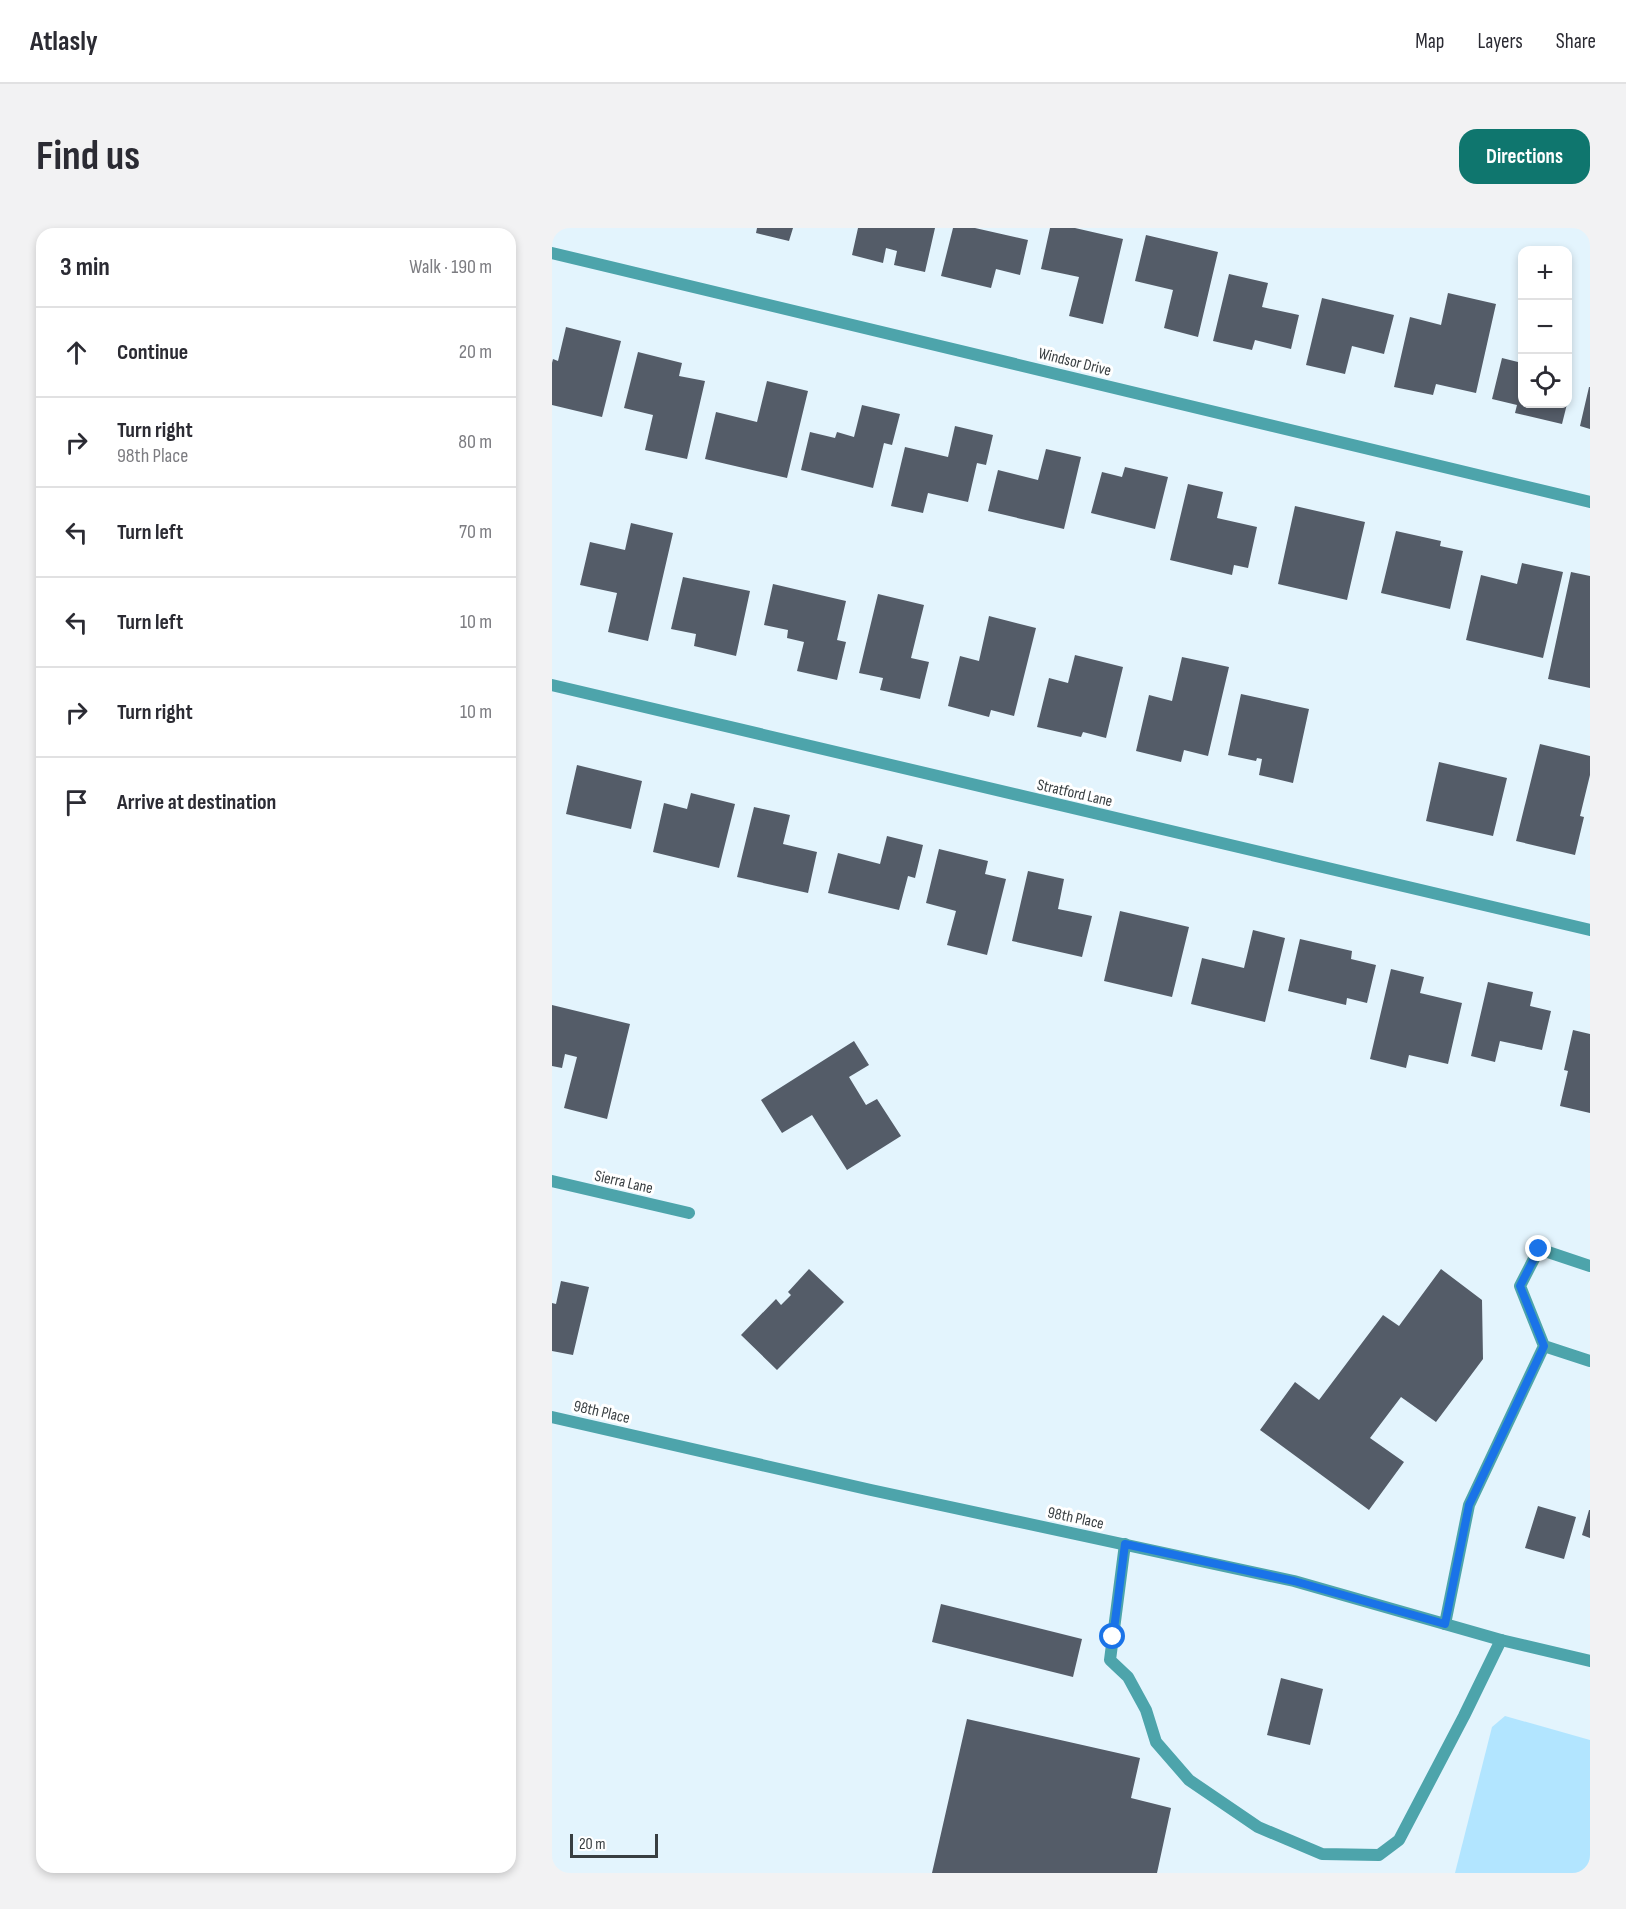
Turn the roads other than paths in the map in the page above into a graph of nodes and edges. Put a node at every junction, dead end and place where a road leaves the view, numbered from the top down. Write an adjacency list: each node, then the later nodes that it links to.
1 (552, 253): 2 (street, Windsor Drive)
2 (1590, 502)
3 (552, 685): 4 (street, Stratford Lane)
4 (1590, 930)
5 (552, 1181): 6 (street, Sierra Lane)
6 (689, 1213)
7 (1590, 1266): 8 (street)
8 (1544, 1346): 9 (street); 12 (street)
9 (1590, 1361)
10 (552, 1417): 11 (street, 98th Place)
11 (1125, 1544): 12 (street, 98th Place); 13 (street)
12 (1445, 1624): 13 (street, 98th Place)
13 (1501, 1640): 14 (street, 98th Place)
14 (1590, 1661)

